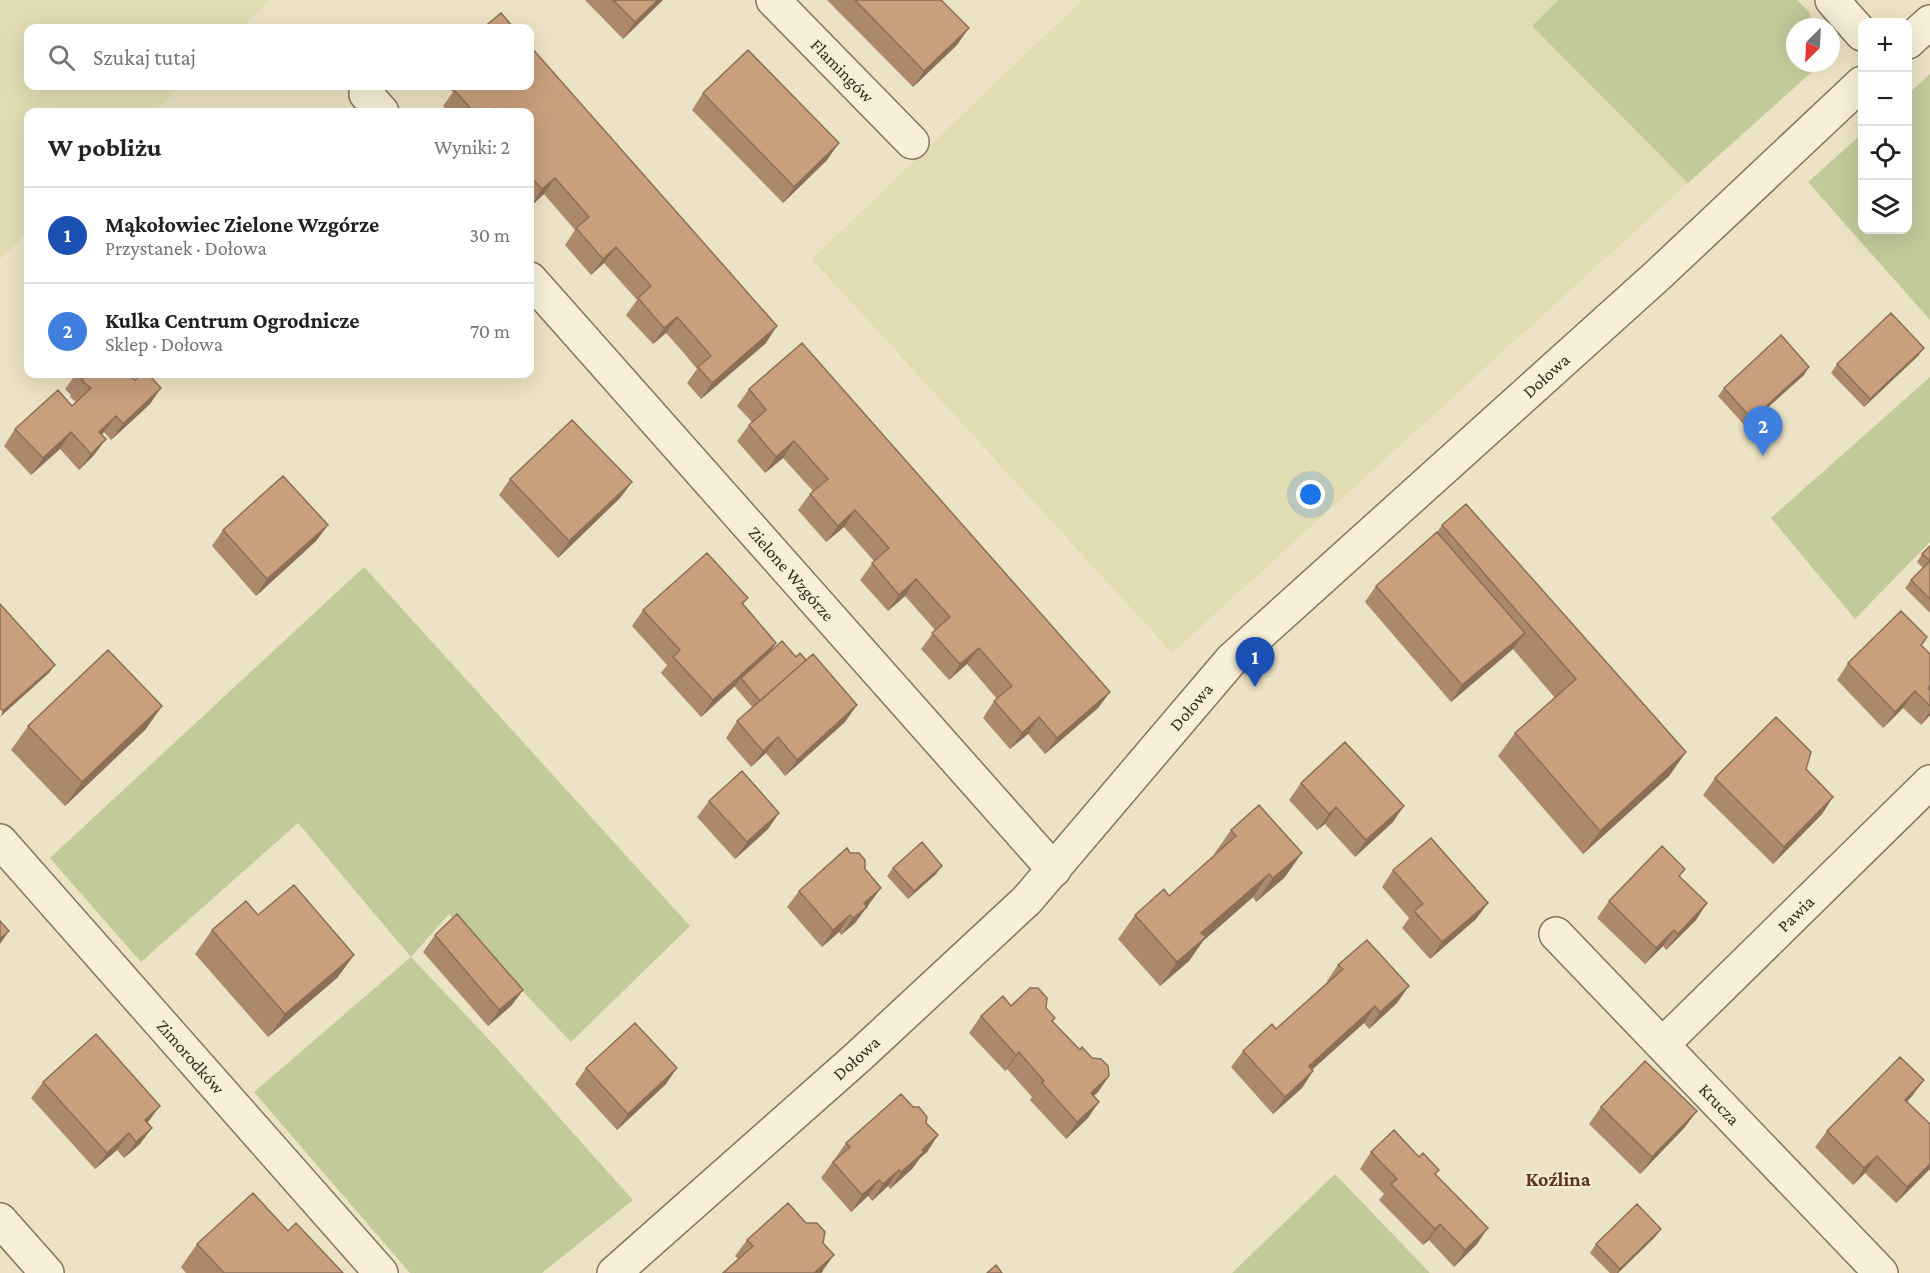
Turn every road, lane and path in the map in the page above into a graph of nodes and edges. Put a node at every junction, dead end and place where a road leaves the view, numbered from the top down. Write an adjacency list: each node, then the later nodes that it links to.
1 (773, 0): 7 (street, Flamingów)
2 (1832, 0): 4 (street)
3 (1930, 22): 5 (street)
4 (1858, 29)
5 (1912, 38)
6 (1858, 88): 11 (street, Dołowa)
7 (912, 142)
8 (534, 284): 11 (street, Zielone Wzgórze)
9 (1930, 782): 13 (street, Pawia)
10 (0, 841): 16 (street, Zimorodków)
11 (1054, 870): 17 (street, Dołowa)
12 (1556, 934): 13 (street, Krucza)
13 (1663, 1044): 18 (street, Krucza)
14 (0, 1220): 15 (street)
15 (47, 1273)
16 (381, 1273)
17 (614, 1273)
18 (1881, 1273)

